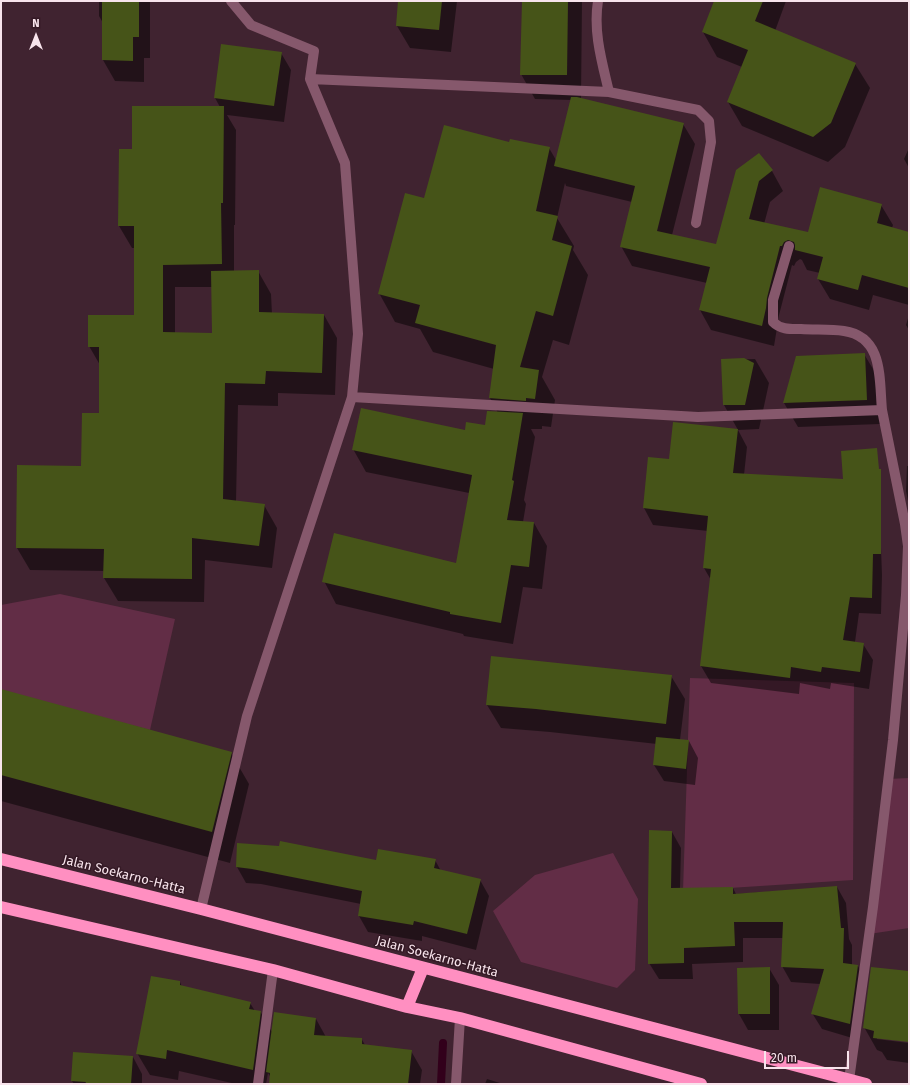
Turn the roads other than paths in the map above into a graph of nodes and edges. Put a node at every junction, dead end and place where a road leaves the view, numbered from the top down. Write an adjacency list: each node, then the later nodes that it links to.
1 (231, 1): 3 (street)
2 (598, 1): 4 (street)
3 (310, 79): 4 (street); 7 (street)
4 (609, 92): 5 (street)
5 (696, 223)
6 (789, 246): 8 (street)
7 (352, 397): 8 (street); 11 (street)
8 (882, 410): 17 (street)
9 (1, 859): 11 (highway, Jalan Soekarno-Hatta)
10 (1, 907): 13 (highway)
11 (200, 909): 12 (highway, Jalan Soekarno-Hatta)
12 (423, 968): 14 (highway); 17 (highway, Jalan Soekarno-Hatta)
13 (273, 970): 14 (highway); 18 (street)
14 (407, 1007): 15 (highway)
15 (460, 1018): 16 (highway); 19 (street)
16 (674, 1080): 20 (highway)
17 (848, 1080): 21 (highway, Jalan Soekarno-Hatta)
18 (258, 1084)
19 (456, 1084)
20 (701, 1084)
21 (866, 1084)

